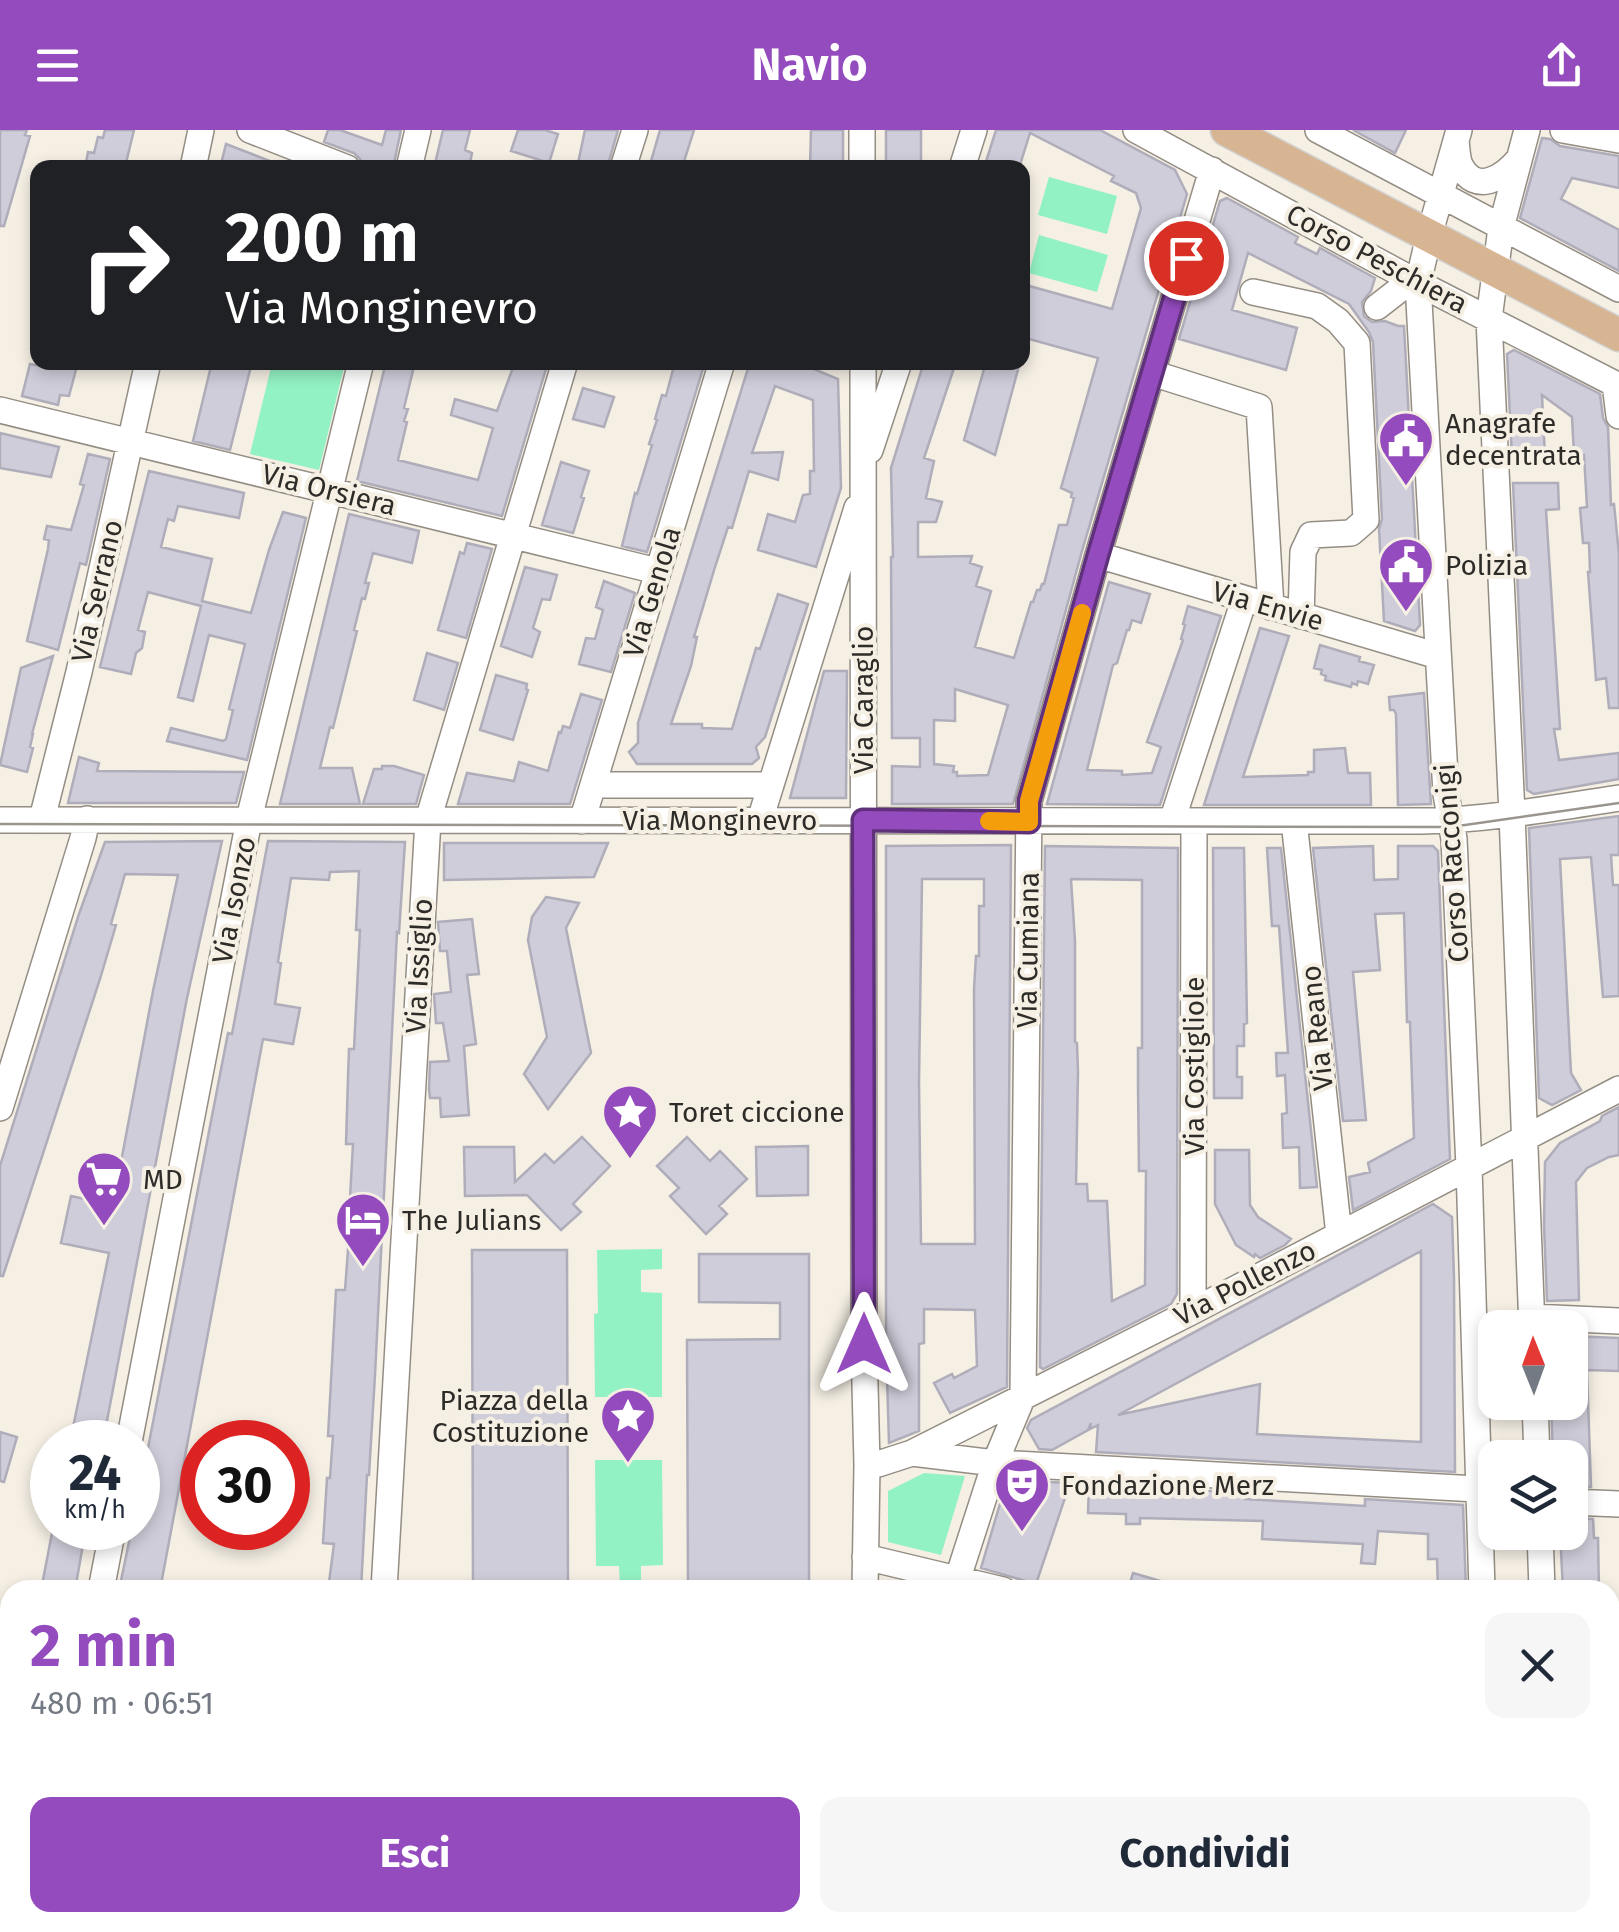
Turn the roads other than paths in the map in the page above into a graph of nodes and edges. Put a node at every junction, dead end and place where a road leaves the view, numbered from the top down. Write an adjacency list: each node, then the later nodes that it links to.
1 (202, 130): 15 (street)
2 (250, 130): 16 (street)
3 (418, 130): 17 (street)
4 (634, 130): 18 (street)
5 (862, 130): 19 (street)
6 (974, 130): 20 (street)
7 (1136, 130): 21 (street, Corso Peschiera)
8 (1227, 130): 24 (main road, Corso Peschiera)
9 (1318, 130): 22 (street)
10 (1527, 130): 14 (street, Corso Racconigi)
11 (1563, 130): 13 (street)
12 (1458, 135): 14 (street, Corso Racconigi); 22 (street, Corso Racconigi)
13 (1619, 140)
14 (1519, 159): 23 (street, Corso Racconigi)
15 (195, 160)
16 (327, 160)
17 (411, 160)
18 (626, 160)
19 (862, 160)
20 (965, 160)
21 (1212, 170): 26 (street, Corso Peschiera); 38 (street, Via Cumiana)
22 (1442, 194): 23 (street); 24 (street, Corso Racconigi)
23 (1501, 228): 25 (street, Corso Racconigi); 27 (street)
24 (1429, 236): 25 (main road, Corso Peschiera); 26 (street, Corso Racconigi)
25 (1494, 270): 30 (street, Corso Racconigi); 31 (main road, Corso Peschiera)
26 (1418, 283): 29 (street); 30 (street, Corso Peschiera); 51 (street, Corso Racconigi)
27 (1619, 289)
28 (1254, 292): 50 (street)
29 (1376, 307)
30 (1489, 319): 39 (street, Corso Peschiera); 55 (street, Corso Racconigi)
31 (1619, 335)
32 (146, 370): 42 (street, Via Serrano)
33 (358, 370): 44 (street, Via Isonzo)
34 (564, 370): 45 (street, Via Issiglio)
35 (720, 370): 47 (street, Via Genola)
36 (863, 370): 43 (street, Via Caraglio)
37 (897, 370): 43 (street, Via Caraglio)
38 (1152, 373): 46 (street, Via Cumiana); 49 (street)
39 (1617, 385): 41 (street)
40 (0, 410): 42 (street, Via Orsiera)
41 (1619, 416)
42 (130, 441): 44 (street, Via Orsiera); 56 (street, Via Serrano)
43 (864, 477): 53 (street); 62 (street, Via Caraglio)
44 (329, 490): 45 (street, Via Orsiera); 59 (street, Via Isonzo)
45 (513, 535): 47 (street, Via Orsiera); 60 (street, Via Issiglio)
46 (1098, 555): 48 (street, Via Envie); 67 (street, Via Cumiana)
47 (657, 572): 52 (street, Via Genola)
48 (1244, 600): 49 (street, Via Envie); 64 (street, Via Costigliole)
49 (1271, 607): 50 (street, Via Envie)
50 (1301, 616): 51 (street, Via Envie)
51 (1438, 656): 66 (street, Corso Racconigi)
52 (594, 785): 53 (street, Via Monginevro); 63 (street, Via Genola)
53 (771, 785): 61 (street)
54 (1619, 798): 55 (street, Via Monginevro)
55 (1512, 814): 66 (street, Via Monginevro); 70 (street, Corso Racconigi)
56 (42, 819): 57 (street, Via Monginevro); 58 (street, Via Monginevro)
57 (87, 819): 59 (street, Via Monginevro); 69 (street)
58 (0, 820)
59 (249, 820): 60 (street, Via Monginevro); 78 (street, Via Isonzo)
60 (428, 820): 63 (street, Via Monginevro); 90 (street, Via Issiglio)
61 (760, 820): 62 (street, Via Monginevro); 63 (street, Via Monginevro)
62 (863, 820): 67 (street, Via Monginevro); 81 (street, Via Caraglio)
63 (582, 821)
64 (1183, 821): 65 (street, Via Monginevro); 67 (street, Via Monginevro); 74 (street, Via Costigliole)
65 (1294, 821): 66 (street, Via Monginevro); 72 (street, Via Reano)
66 (1450, 821): 71 (street, Corso Racconigi)
67 (1029, 822): 77 (street, Via Cumiana)
68 (1619, 1089): 70 (street, Via Pollenzo)
69 (0, 1108)
70 (1523, 1138): 71 (street, Via Pollenzo); 73 (street, Corso Racconigi)
71 (1469, 1167): 72 (street, Via Pollenzo); 82 (street, Corso Racconigi)
72 (1339, 1235): 74 (street, Via Pollenzo)
73 (1531, 1310)
74 (1193, 1311): 77 (street, Via Pollenzo)
75 (1588, 1321): 76 (street)
76 (1619, 1321)
77 (1023, 1396): 79 (street, Via Pollenzo); 80 (street)
78 (133, 1420)
79 (912, 1454): 80 (street); 81 (street, Via Pollenzo)
80 (994, 1463): 82 (street); 93 (street)
81 (867, 1465): 88 (street, Via Caraglio)
82 (1478, 1489)
83 (1588, 1503): 84 (street)
84 (1619, 1504)
85 (109, 1550): 89 (street)
86 (1480, 1550): 94 (street, Corso Racconigi)
87 (1541, 1550): 95 (street)
88 (865, 1557): 91 (street, Via Caraglio); 92 (street)
89 (103, 1580)
90 (385, 1580)
91 (866, 1580)
92 (943, 1580)
93 (957, 1580)
94 (1482, 1580)
95 (1542, 1580)

